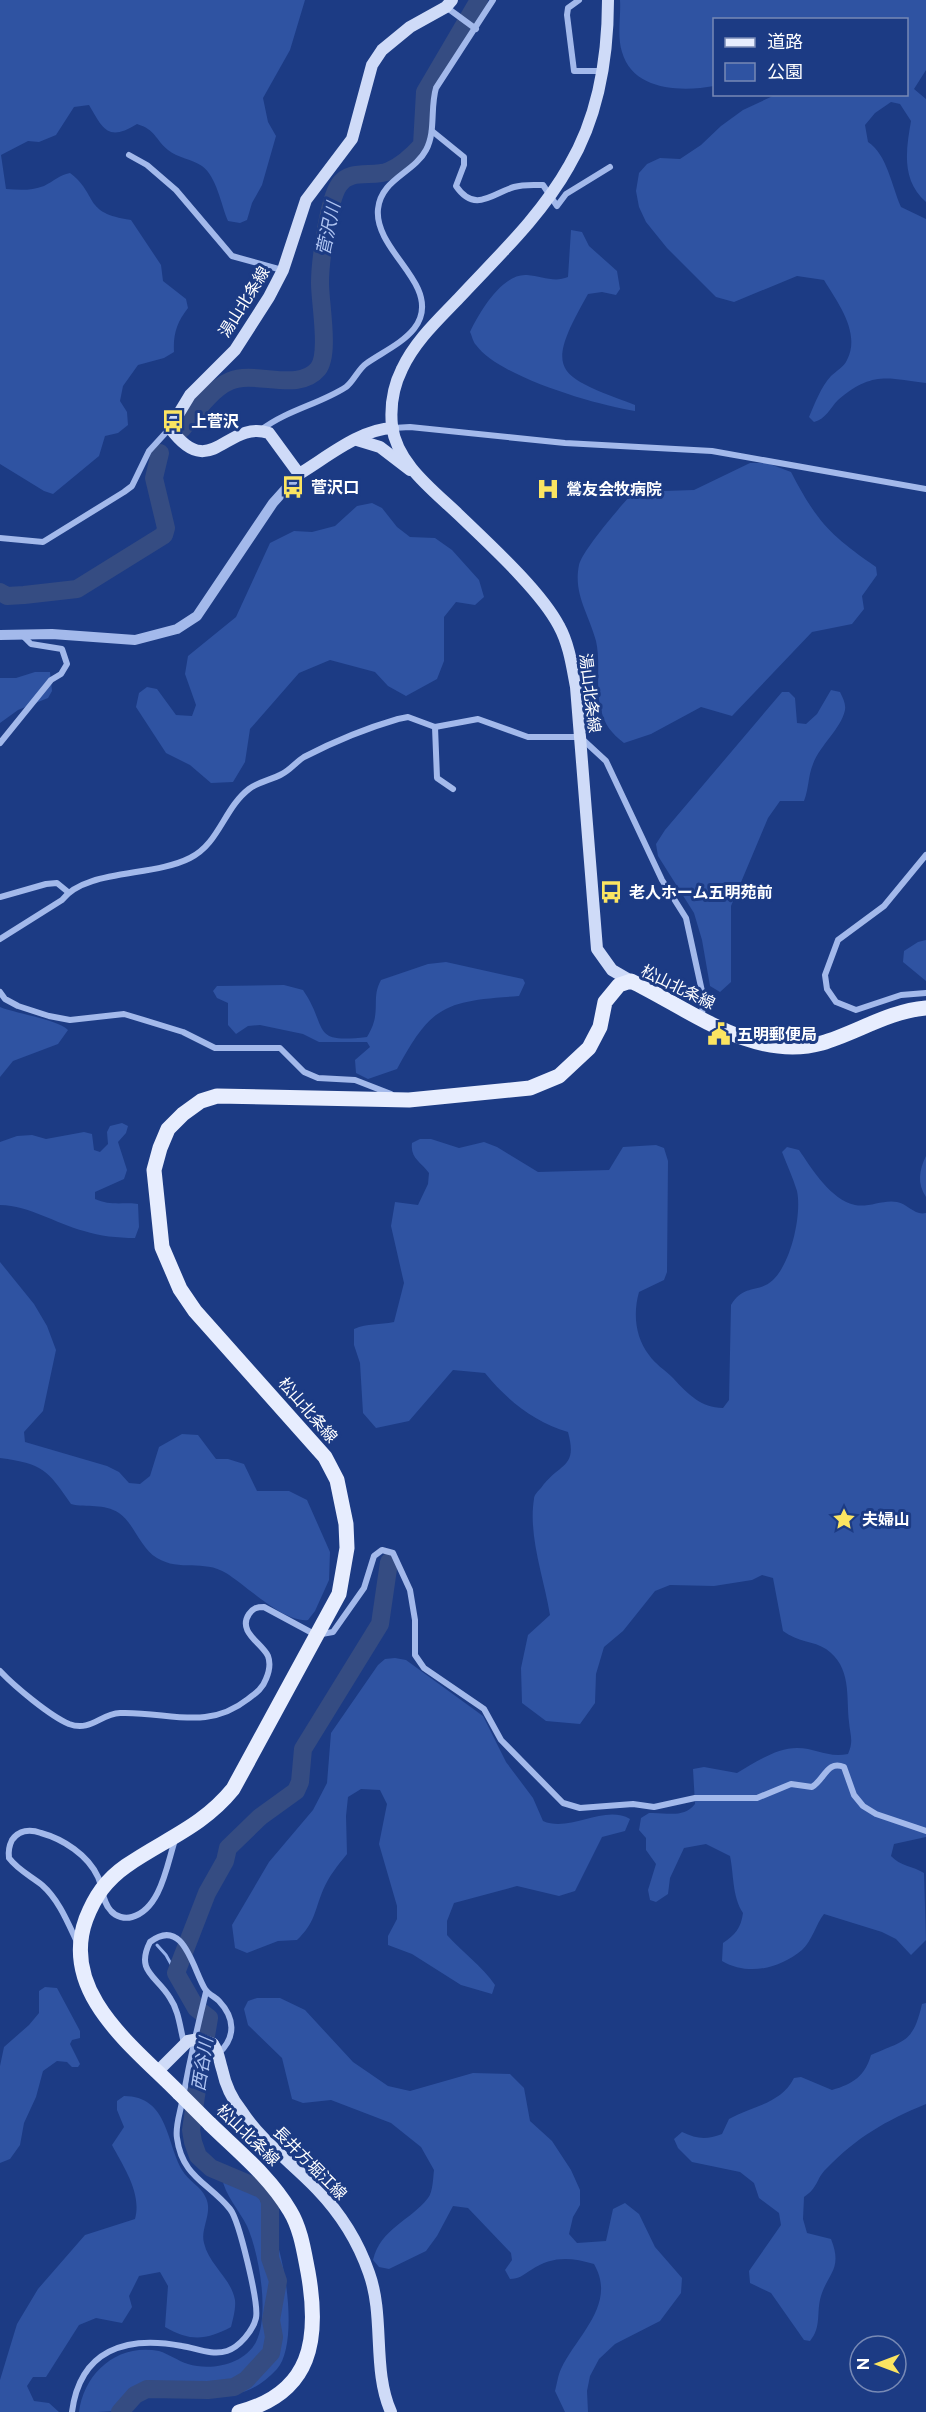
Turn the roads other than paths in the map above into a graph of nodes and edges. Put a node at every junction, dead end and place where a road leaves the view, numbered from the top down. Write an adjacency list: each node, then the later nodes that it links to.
1 (493, 0): 5 (street)
2 (579, 0): 6 (street)
3 (608, 0): 6 (main road, 湯山北条線)
4 (449, 3): 5 (street); 11 (main road, 湯山北条線)
5 (473, 28): 7 (street)
6 (602, 71): 10 (main road, 湯山北条線)
7 (432, 131): 10 (street); 14 (street)
8 (129, 156): 11 (street)
9 (610, 167): 10 (street)
10 (549, 196): 13 (main road, 湯山北条線)
11 (283, 270): 12 (main road, 湯山北条線)
12 (170, 428): 14 (main road); 19 (street)
13 (393, 428): 15 (main road); 16 (main road, 湯山北条線); 18 (street)
14 (261, 430): 17 (main road)
15 (357, 440): 16 (main road, 湯山北条線); 17 (main road)
16 (415, 473): 23 (main road, 湯山北条線)
17 (299, 474): 20 (street)
18 (926, 489)
19 (0, 538)
20 (21, 634): 21 (street); 24 (street)
21 (0, 635)
22 (435, 727): 23 (street); 25 (street); 27 (street)
23 (580, 736): 30 (main road, 湯山北条線); 36 (street)
24 (0, 743)
25 (453, 789)
26 (926, 855): 33 (street)
27 (68, 892): 28 (street); 29 (street)
28 (0, 897)
29 (0, 939)
30 (612, 970): 31 (main road, 湯山北条線); 34 (main road)
31 (631, 981): 34 (main road, 松山北条線); 36 (main road, 松山北条線)
32 (0, 992): 37 (street)
33 (926, 993)
34 (610, 995): 37 (main road, 松山北条線)
35 (926, 1008): 36 (main road, 松山北条線)
36 (702, 1018)
37 (409, 1100): 38 (main road, 松山北条線)
38 (316, 1635): 40 (street); 42 (street); 43 (main road, 松山北条線)
39 (0, 1671): 40 (street)
40 (7, 1678): 41 (street)
41 (0, 1684)
42 (926, 1831)
43 (176, 1838): 44 (main road, 松山北条線); 44 (street)
44 (101, 1888): 45 (main road, 松山北条線); 45 (street)
45 (80, 1948): 49 (main road, 松山北条線)
46 (206, 1992): 47 (street); 48 (street); 50 (street)
47 (186, 2042): 48 (main road, bridge); 49 (main road)
48 (216, 2048): 52 (main road, 長井方堀江線)
49 (158, 2071): 51 (main road, 松山北条線, bridge)
50 (72, 2412)
51 (239, 2412)
52 (391, 2412)

